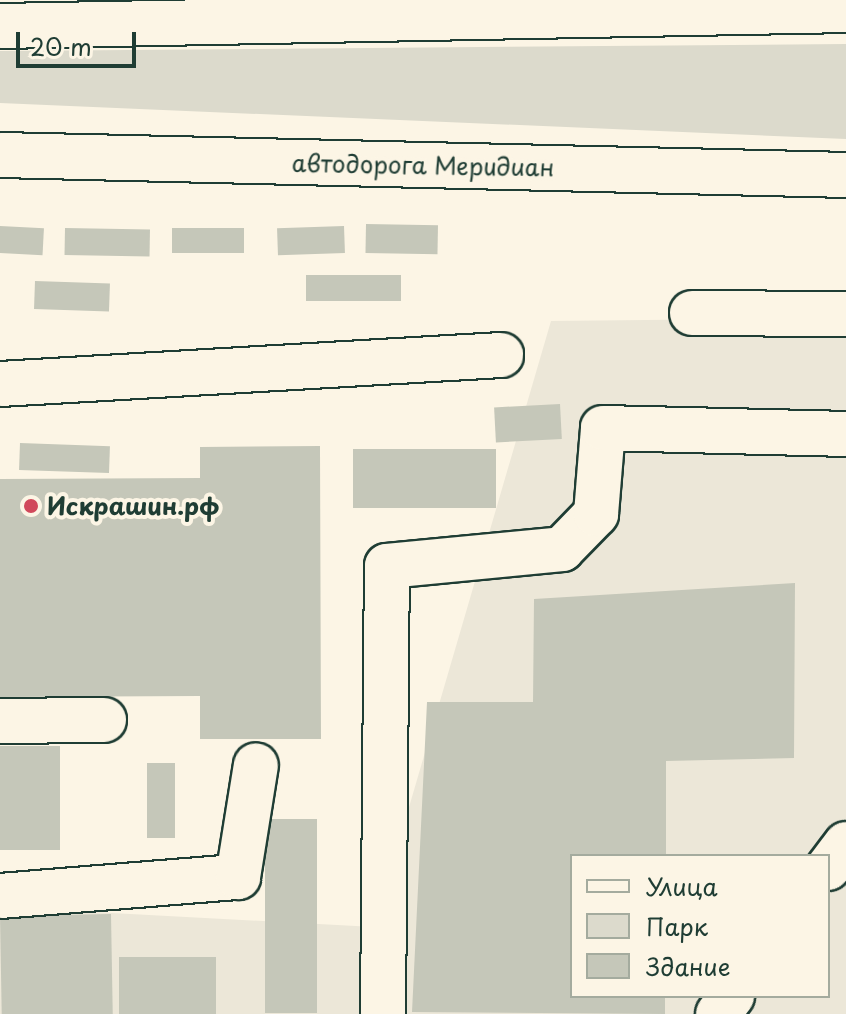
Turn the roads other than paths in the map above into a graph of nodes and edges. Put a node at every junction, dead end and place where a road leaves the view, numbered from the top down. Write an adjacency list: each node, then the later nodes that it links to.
1 (846, 10): 2 (main road)
2 (0, 26)
3 (0, 155): 4 (main road, автодорога Меридиан)
4 (846, 175)
5 (692, 313): 6 (main road)
6 (846, 314)
7 (501, 355): 8 (main road)
8 (0, 384)
9 (846, 434): 17 (main road)
10 (104, 720): 11 (main road)
11 (0, 721)
12 (256, 765): 15 (main road)
13 (846, 844): 14 (main road)
14 (830, 865)
15 (0, 896)
16 (730, 998): 18 (main road)
17 (383, 1014)
18 (718, 1014)

